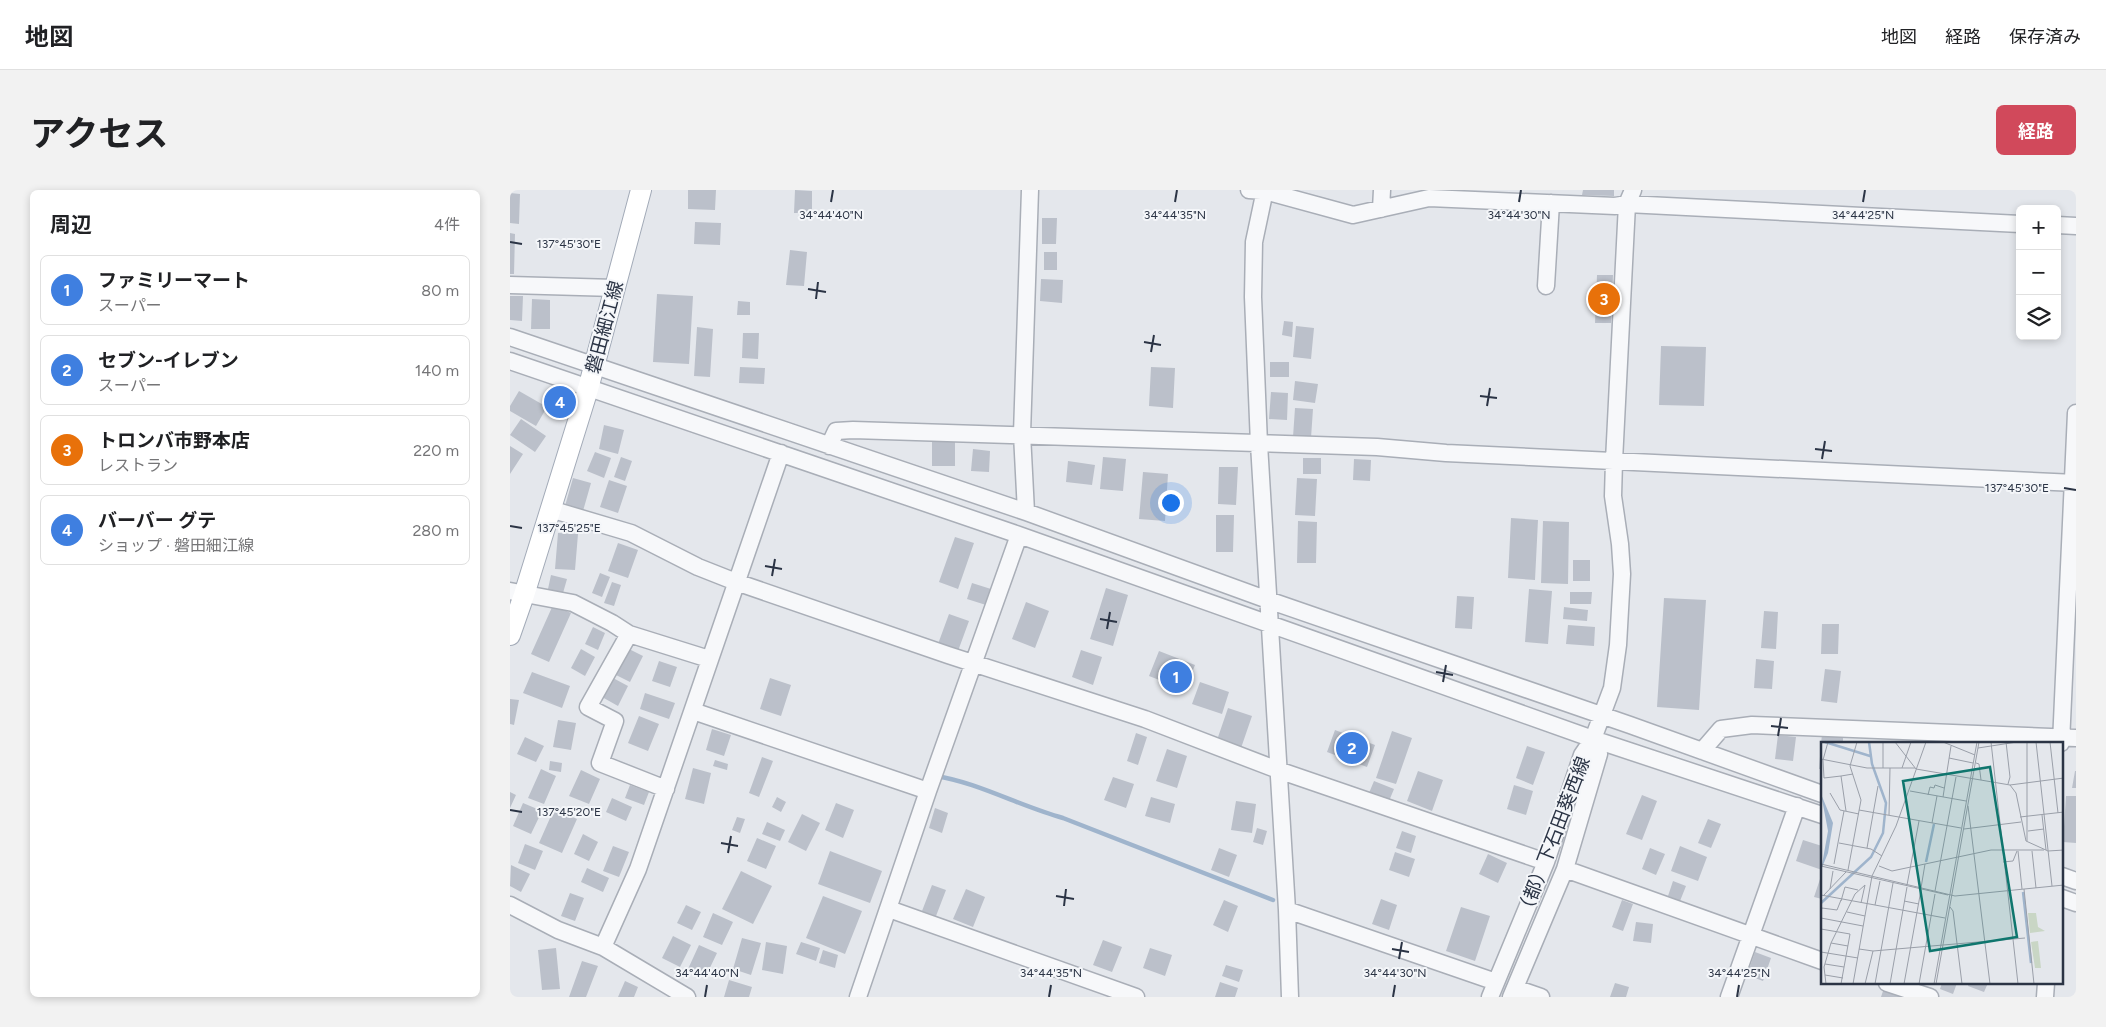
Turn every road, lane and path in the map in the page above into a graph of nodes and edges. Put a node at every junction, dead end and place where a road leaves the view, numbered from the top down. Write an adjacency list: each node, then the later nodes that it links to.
1 (641, 190): 14 (main road, 磐田細江線)
2 (1030, 190): 20 (street)
3 (1248, 190): 4 (street)
4 (1265, 190): 8 (street); 21 (street)
5 (1382, 190): 8 (street)
6 (1630, 197): 7 (street); 9 (street); 24 (street)
7 (1551, 203): 8 (street); 13 (street)
8 (1382, 208)
9 (2016, 224)
10 (2061, 225): 11 (street)
11 (2076, 226)
12 (510, 285): 14 (street)
13 (1546, 286)
14 (614, 288): 17 (main road, 磐田細江線)
15 (510, 336): 17 (street)
16 (510, 361): 18 (street)
17 (594, 366): 18 (main road, 磐田細江線); 22 (street)
18 (588, 389): 23 (street); 26 (main road, 磐田細江線)
19 (2076, 413): 25 (street)
20 (1022, 434): 21 (street); 22 (street); 27 (street)
21 (1259, 444): 24 (street); 31 (street)
22 (829, 446): 27 (street)
23 (781, 453): 28 (street); 29 (street)
24 (1614, 461): 25 (street); 38 (street)
25 (2074, 483): 40 (street)
26 (550, 509): 29 (street); 30 (main road, 磐田細江線)
27 (1026, 512): 31 (street)
28 (1019, 535): 32 (street); 36 (street)
29 (736, 582): 35 (street); 36 (street)
30 (517, 593): 33 (street); 34 (main road, 磐田細江線)
31 (1268, 600): 32 (street); 38 (street)
32 (1269, 623): 39 (street); 42 (street)
33 (629, 634): 35 (street); 43 (street)
34 (510, 635)
35 (709, 660): 37 (street)
36 (973, 663): 42 (street); 44 (street)
37 (694, 711): 43 (street); 44 (street)
38 (1601, 715): 39 (street); 41 (street)
39 (1593, 739): 46 (street); 48 (street, （都）下石田葵西線); 49 (street, （都）下石田葵西線)
40 (2066, 740): 41 (street)
41 (1702, 751): 45 (street)
42 (1278, 770): 48 (street); 56 (street)
43 (666, 789): 58 (street)
44 (928, 791): 55 (street)
45 (1821, 794)
46 (1797, 806): 47 (street); 57 (street)
47 (1821, 815)
48 (1546, 862): 62 (street, （都）下石田葵西線)
49 (1565, 869): 57 (street); 63 (street, （都）下石田葵西線)
50 (2064, 877): 51 (street)
51 (2076, 881)
52 (2064, 899): 53 (street)
53 (2076, 903)
54 (510, 905): 58 (street)
55 (890, 909): 65 (street); 66 (street)
56 (1287, 910): 62 (street); 67 (street)
57 (1751, 936): 59 (street); 69 (street)
58 (603, 947): 64 (street)
59 (1821, 961)
60 (1890, 984): 70 (street)
61 (2046, 984): 71 (street)
62 (1493, 990)
63 (1513, 993): 68 (street)
64 (687, 997)
65 (858, 997)
66 (1136, 997)
67 (1290, 997)
68 (1541, 997)
69 (1729, 997)
70 (1930, 997)
71 (2045, 997)

